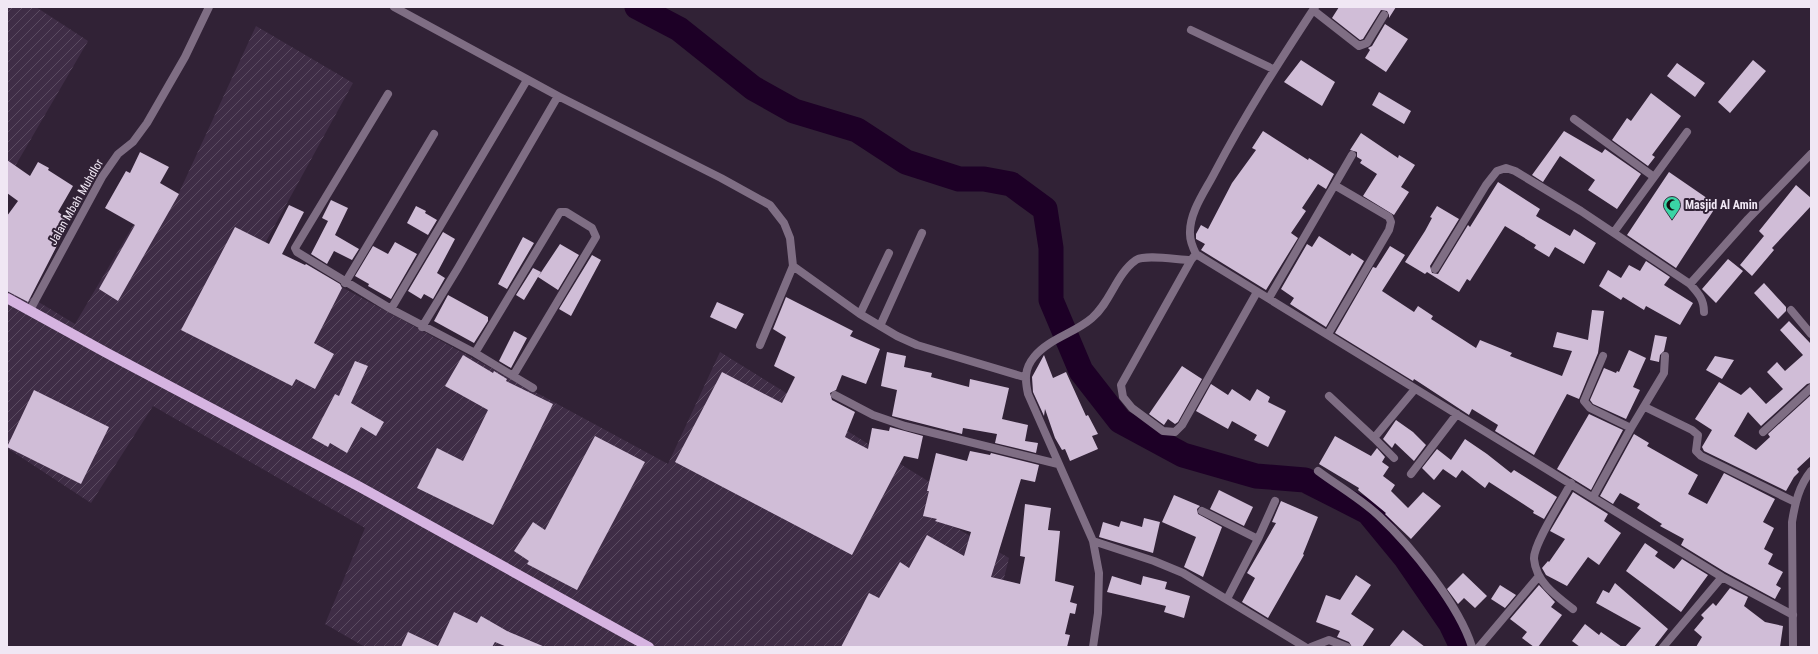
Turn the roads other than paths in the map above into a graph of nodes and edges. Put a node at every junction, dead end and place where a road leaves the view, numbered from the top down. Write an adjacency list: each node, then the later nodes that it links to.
1 (209, 7): 29 (street, Jalan Mbah Muhdlor)
2 (394, 7): 7 (street)
3 (1314, 9): 4 (street); 6 (street)
4 (1384, 15)
5 (1191, 30): 6 (street)
6 (1273, 69): 20 (street)
7 (527, 80): 9 (street); 28 (street)
8 (388, 94): 23 (street)
9 (558, 96): 21 (street); 34 (street)
10 (1574, 119): 15 (street)
11 (1687, 132): 15 (street)
12 (434, 134): 23 (street)
13 (1811, 154): 24 (street)
14 (1352, 155): 16 (street)
15 (1654, 177): 17 (street)
16 (1336, 186): 27 (street); 35 (street)
17 (1614, 232): 22 (street); 24 (street)
18 (922, 233): 33 (street)
19 (888, 252): 32 (street)
20 (1193, 257): 25 (street); 25 (street); 42 (street)
21 (793, 266): 32 (street); 37 (street)
22 (1435, 269)
23 (345, 283): 28 (street)
24 (1690, 284): 31 (street)
25 (1257, 292): 27 (street)
26 (7, 298): 29 (main road)
27 (1269, 298): 35 (street)
28 (390, 309): 34 (street)
29 (30, 310): 70 (main road)
30 (1791, 310): 36 (street)
31 (1704, 312)
32 (860, 314): 33 (street)
33 (880, 326): 42 (street)
34 (422, 327): 38 (street)
35 (1328, 334): 45 (street)
36 (1811, 334)
37 (760, 345)
38 (476, 353): 41 (street); 41 (street)
39 (1603, 356): 50 (street)
40 (1665, 356): 48 (street)
41 (513, 376): 43 (street)
42 (1024, 377): 54 (street)
43 (533, 388)
44 (1811, 388): 51 (street)
45 (1415, 389): 49 (street); 52 (street)
46 (836, 395): 54 (street)
47 (1329, 396): 52 (street)
48 (1645, 407): 50 (street); 61 (street)
49 (1457, 414): 57 (street); 58 (street)
50 (1632, 428): 59 (street)
51 (1763, 432)
52 (1374, 438): 53 (street)
53 (1394, 458)
54 (1058, 464): 64 (street)
55 (1318, 471): 75 (street)
56 (1811, 471): 61 (street)
57 (1411, 474)
58 (1571, 484): 59 (street); 65 (street)
59 (1593, 497): 66 (street)
60 (1275, 501): 63 (street)
61 (1795, 502): 69 (street)
62 (1202, 511): 63 (street)
63 (1258, 538): 67 (street)
64 (1093, 541): 67 (street); 71 (street)
65 (1539, 576): 68 (street); 76 (street)
66 (1722, 577): 69 (street); 77 (street)
67 (1227, 599): 72 (street)
68 (1573, 609)
69 (1793, 615): 78 (street)
70 (648, 647)
71 (1093, 647)
72 (1305, 647)
73 (1311, 647): 74 (street)
74 (1347, 647)
75 (1472, 647)
76 (1479, 647)
77 (1663, 647)
78 (1793, 647)

